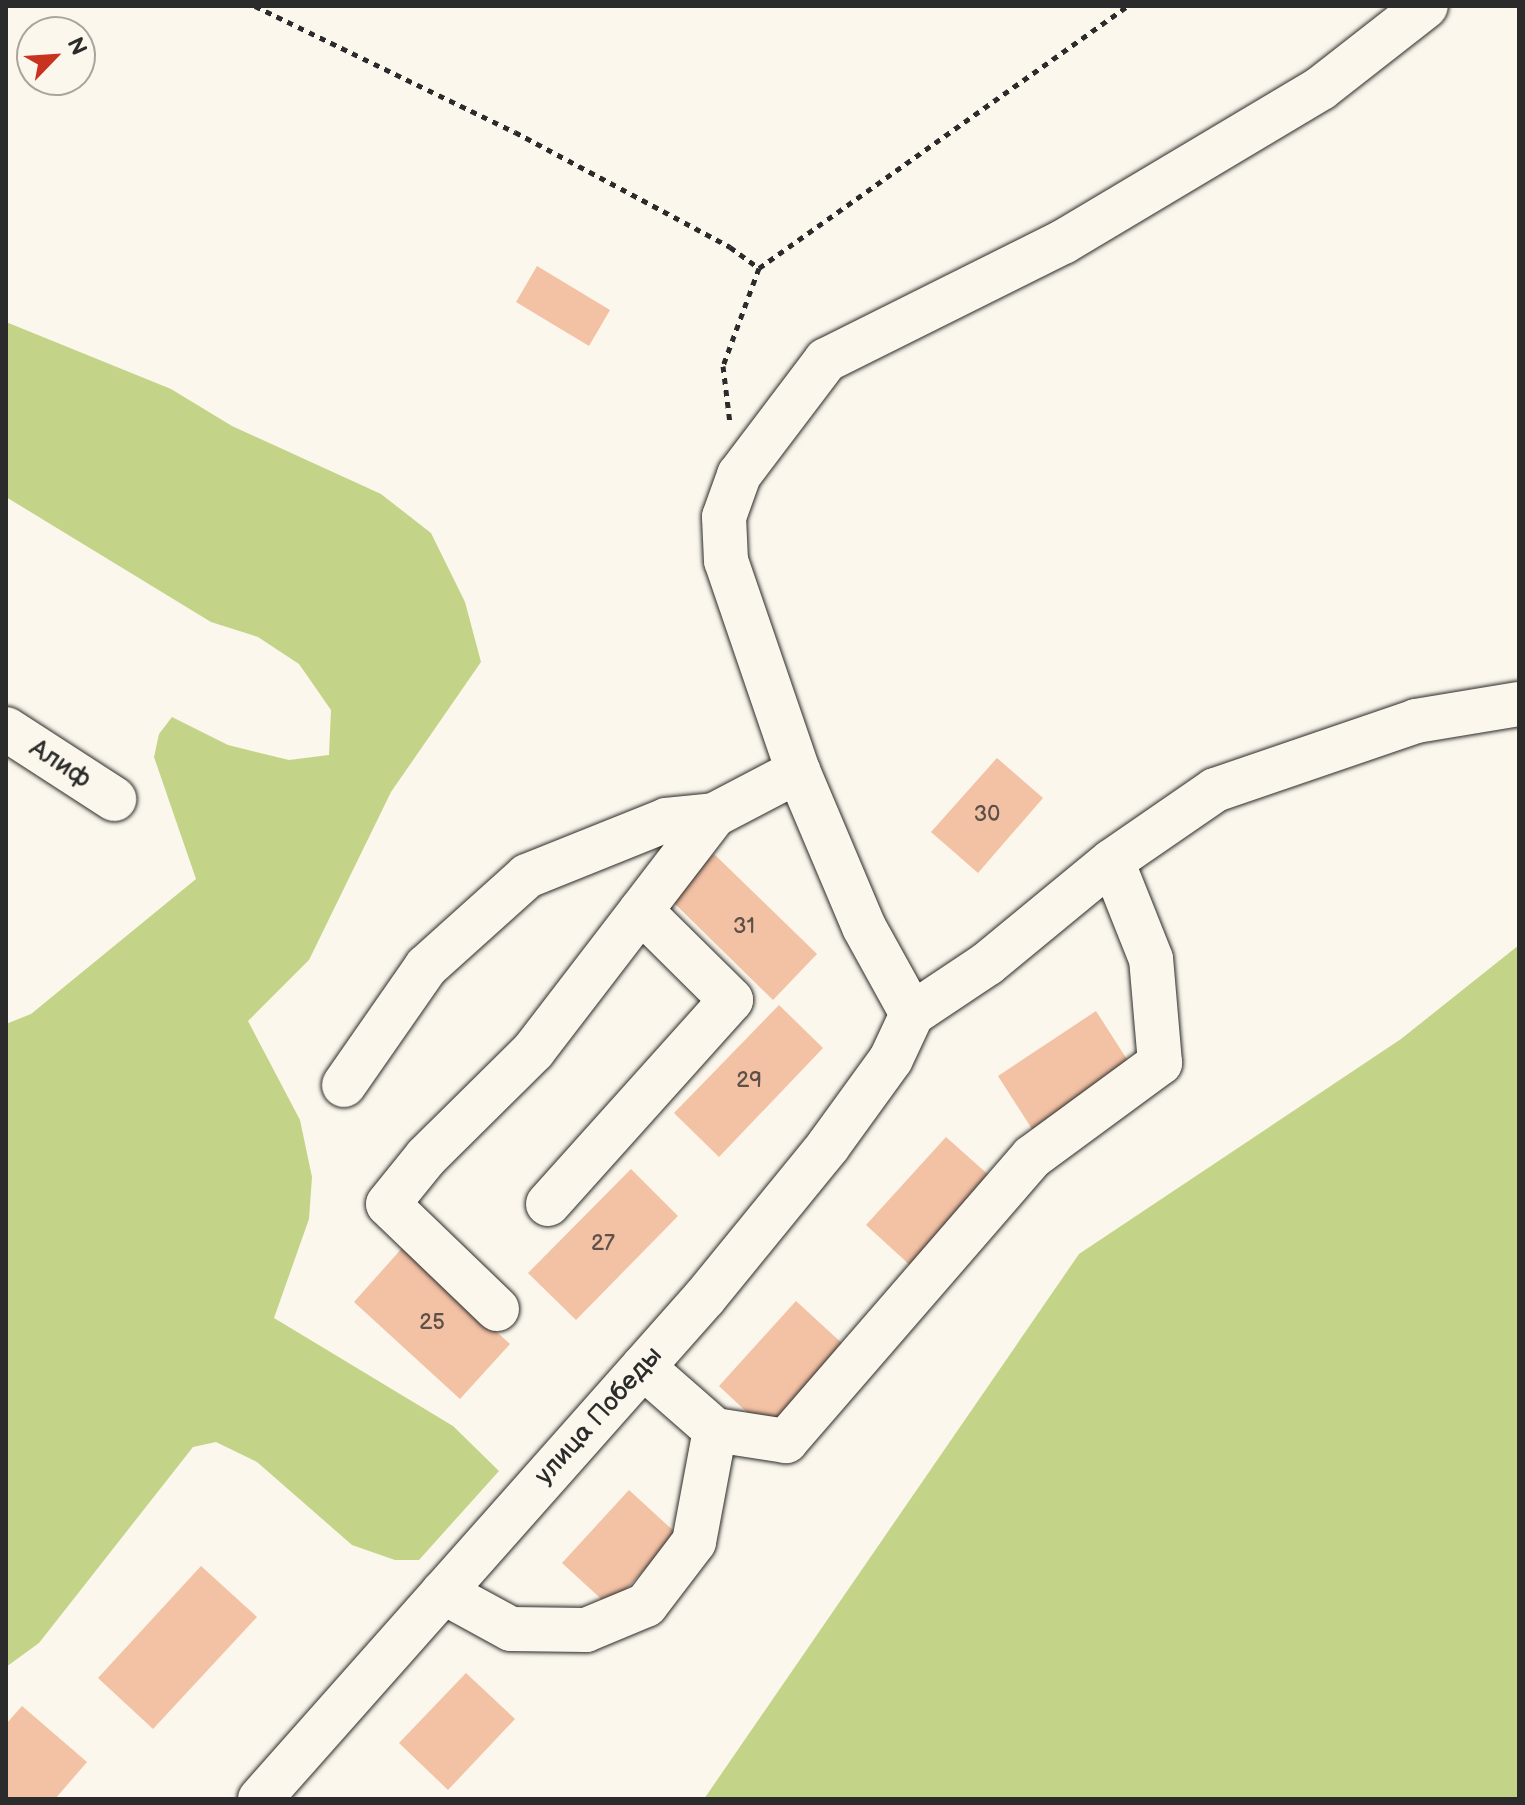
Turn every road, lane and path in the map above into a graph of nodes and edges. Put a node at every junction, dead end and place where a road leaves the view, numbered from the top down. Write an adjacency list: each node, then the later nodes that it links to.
1 (255, 6): 4 (path)
2 (1128, 6): 4 (path)
3 (1426, 6): 5 (street)
4 (759, 268): 5 (path)
5 (739, 475): 8 (street)
6 (1519, 704): 11 (street)
7 (6, 729): 9 (street, Алиф)
8 (798, 771): 10 (street); 13 (street)
9 (114, 799)
10 (714, 815): 12 (street); 14 (street)
11 (1112, 861): 13 (street); 18 (street)
12 (641, 911): 15 (street); 16 (street)
13 (912, 1014): 17 (street, улица Победы)
14 (344, 1085)
15 (548, 1204)
16 (497, 1309)
17 (643, 1367): 18 (street); 19 (street, улица Победы)
18 (715, 1430): 19 (street)
19 (443, 1592): 20 (street, улица Победы)
20 (260, 1799)

